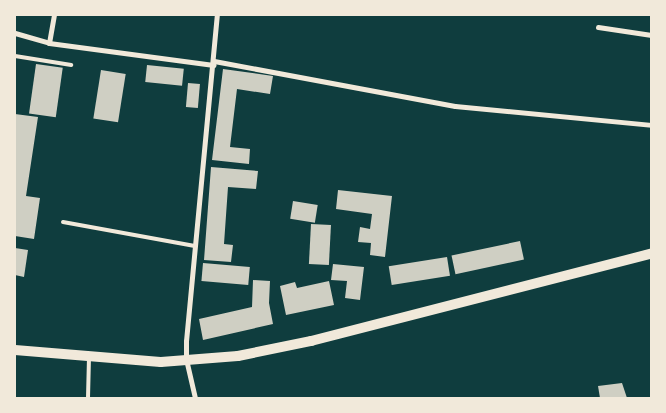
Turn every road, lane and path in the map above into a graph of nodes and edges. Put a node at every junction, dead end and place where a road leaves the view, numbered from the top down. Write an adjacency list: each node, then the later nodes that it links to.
1 (54, 15): 6 (street)
2 (217, 15): 8 (street)
3 (598, 27): 5 (street)
4 (15, 33): 6 (street)
5 (651, 35)
6 (49, 43): 8 (street)
7 (15, 56): 9 (lane)
8 (214, 63): 10 (street); 12 (street)
9 (71, 64)
10 (651, 125)
11 (63, 222): 12 (lane)
12 (195, 246): 16 (street)
13 (651, 254): 16 (main road)
14 (15, 350): 15 (main road)
15 (89, 358): 16 (main road); 17 (lane)
16 (186, 360): 18 (street)
17 (88, 398)
18 (195, 398)

